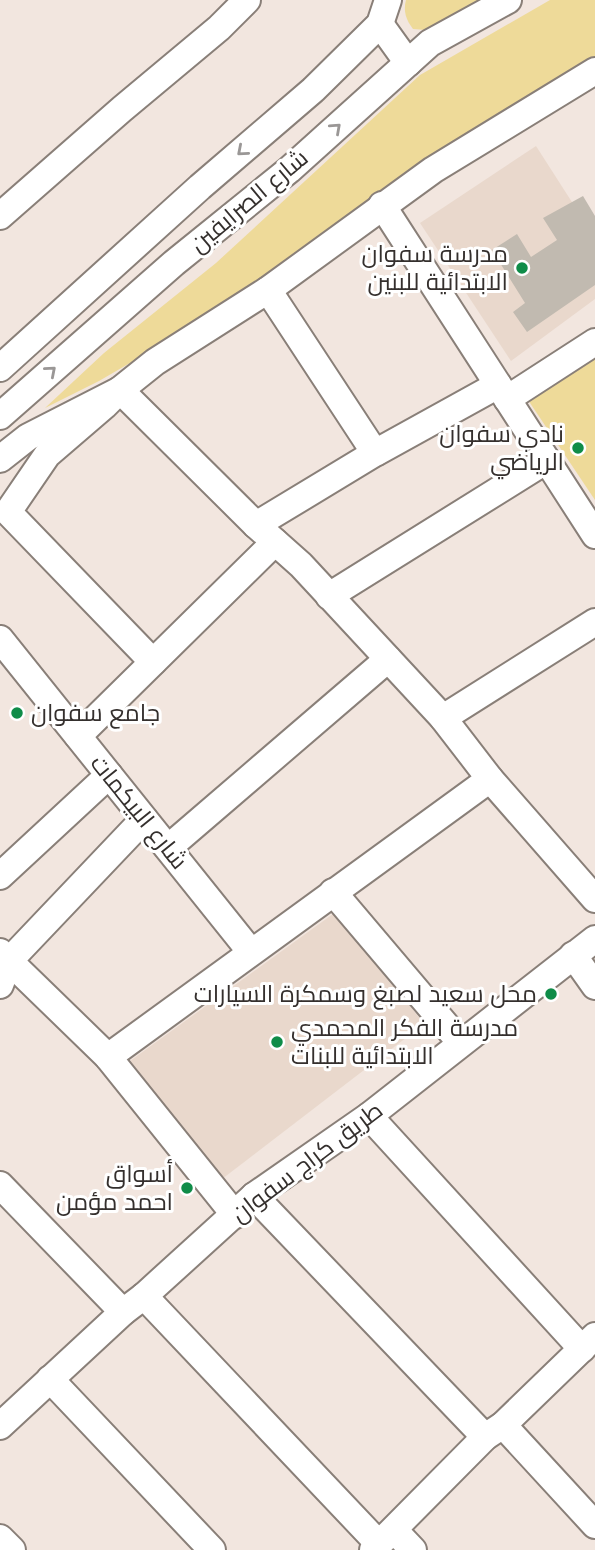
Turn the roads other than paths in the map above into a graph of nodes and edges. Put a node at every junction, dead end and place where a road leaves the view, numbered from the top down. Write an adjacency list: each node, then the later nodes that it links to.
1 (247, 0): 7 (street)
2 (508, 0): 4 (street, شارع الصرايفين)
3 (378, 21): 4 (street); 10 (street, شارع الصرايفين, one-way to 10)
4 (408, 63): 13 (street, شارع الصرايفين, one-way to 4)
5 (595, 71): 6 (street)
6 (382, 205): 8 (street); 12 (street)
7 (0, 216)
8 (268, 290): 11 (street); 15 (street)
9 (595, 342): 12 (street)
10 (0, 368)
11 (120, 390): 14 (street); 19 (street)
12 (503, 392): 15 (street); 17 (street)
13 (2, 414): 14 (street)
14 (38, 446): 16 (street); 18 (street)
15 (375, 453): 19 (street)
16 (0, 459)
17 (547, 460): 20 (street); 21 (street)
18 (4, 516): 25 (street)
19 (265, 533): 21 (street); 25 (street)
20 (595, 535)
21 (330, 596): 24 (street)
22 (595, 622): 26 (street)
23 (4, 654): 27 (street, شارع البيكمات)
24 (388, 659): 26 (street); 31 (street)
25 (153, 662): 27 (street)
26 (443, 718): 29 (street)
27 (78, 736): 28 (street, شارع البيكمات)
28 (109, 775): 30 (street, شارع البيكمات); 32 (street)
29 (490, 779): 33 (street); 34 (street)
30 (144, 819): 31 (street, شارع البيكمات); 37 (street)
31 (168, 848): 36 (street, شارع البيكمات)
32 (0, 876)
33 (333, 892): 36 (street); 41 (street)
34 (595, 900)
35 (595, 939): 38 (street, طريق كراج سفوان)
36 (251, 952): 42 (street)
37 (5, 956): 39 (street); 42 (street)
38 (573, 956): 40 (street); 41 (street, طريق كراج سفوان)
39 (0, 985)
40 (595, 986)
41 (461, 1043): 43 (street, طريق كراج سفوان)
42 (108, 1057): 46 (street)
43 (369, 1116): 45 (street, طريق كراج سفوان); 48 (street)
44 (0, 1185): 47 (street)
45 (254, 1196): 46 (street, طريق كراج سفوان); 51 (street)
46 (235, 1215): 47 (street, طريق كراج سفوان)
47 (134, 1304): 49 (street, طريق كراج سفوان); 54 (street)
48 (588, 1343): 51 (street)
49 (50, 1379): 50 (street, طريق كراج سفوان); 56 (street)
50 (0, 1426)
51 (494, 1431): 52 (street); 54 (street)
52 (595, 1525)
53 (0, 1538): 55 (street)
54 (382, 1541): 57 (street)
55 (12, 1550)
56 (212, 1550)
57 (413, 1550)

